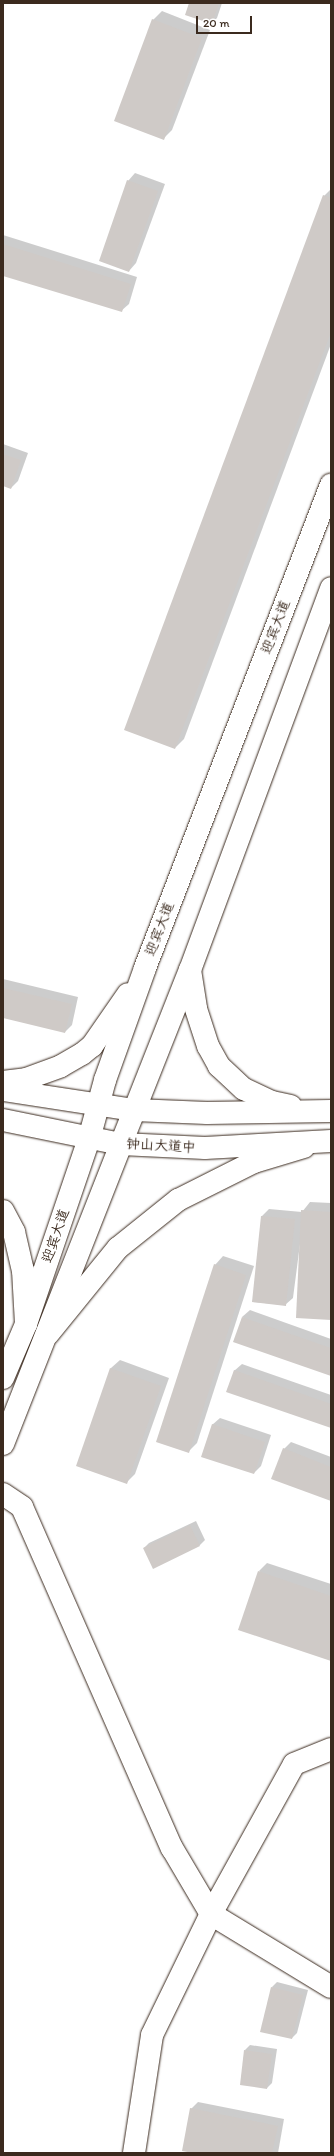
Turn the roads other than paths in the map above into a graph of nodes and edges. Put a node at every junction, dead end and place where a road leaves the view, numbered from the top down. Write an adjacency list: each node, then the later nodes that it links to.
1 (331, 485): 3 (main road, 迎宾大道)
2 (331, 588): 4 (main road, 迎宾大道)
3 (146, 968): 5 (main road); 7 (main road, 迎宾大道)
4 (190, 970): 8 (main road, 迎宾大道); 9 (main road)
5 (3, 1082)
6 (3, 1090): 7 (main road)
7 (99, 1104): 8 (main road); 11 (main road, 迎宾大道)
8 (134, 1110): 9 (main road); 13 (main road, 迎宾大道)
9 (324, 1112)
10 (3, 1120): 11 (main road, 钟山大道中)
11 (89, 1139): 13 (main road, 钟山大道中); 15 (main road, 迎宾大道)
12 (326, 1142): 13 (main road, 钟山大道中); 16 (main road)
13 (121, 1144): 16 (main road, 迎宾大道)
14 (3, 1211): 15 (main road)
15 (26, 1324): 17 (main road, 迎宾大道)
16 (48, 1334): 18 (main road, 迎宾大道)
17 (3, 1378)
18 (3, 1444)
19 (3, 1494): 21 (main road)
20 (331, 1749): 21 (main road)
21 (211, 1914): 22 (main road); 23 (main road)
22 (331, 1987)
23 (134, 2153)

